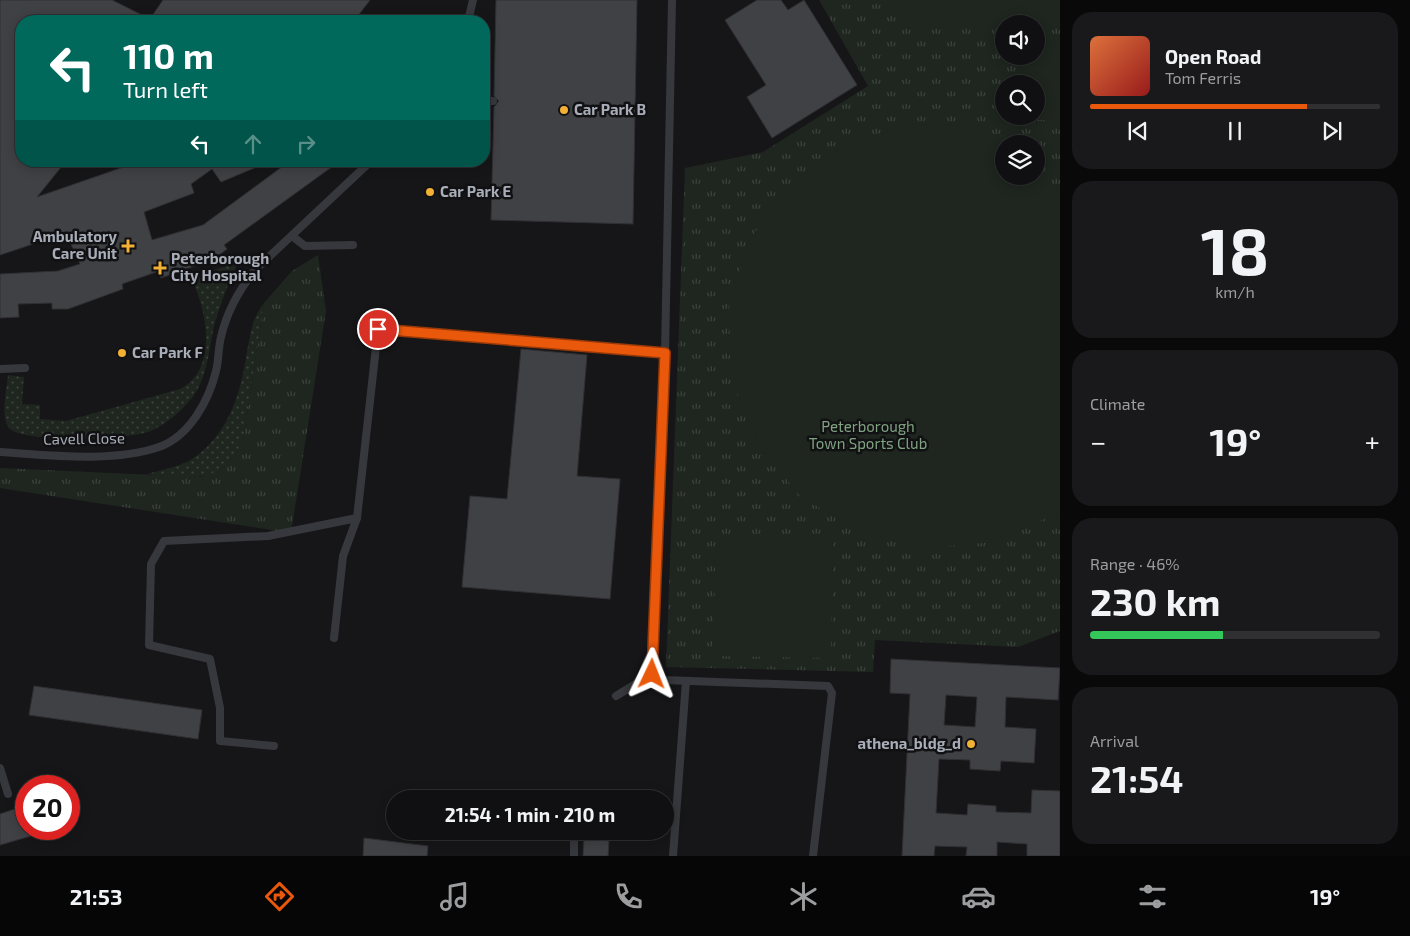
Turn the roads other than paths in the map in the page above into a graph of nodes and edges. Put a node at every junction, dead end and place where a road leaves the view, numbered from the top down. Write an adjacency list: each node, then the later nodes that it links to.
1 (474, 0): 3 (lane)
2 (672, 0): 9 (lane)
3 (470, 15)
4 (490, 101): 5 (lane)
5 (493, 101)
6 (365, 167): 7 (lane, Cavell Close)
7 (292, 236): 8 (lane); 12 (lane, Cavell Close)
8 (352, 245)
9 (665, 353): 13 (lane); 15 (lane)
10 (0, 368): 11 (lane)
11 (25, 368)
12 (0, 452)
13 (357, 518): 14 (lane); 18 (lane)
14 (334, 638)
15 (652, 674): 16 (lane); 17 (lane)
16 (686, 681): 23 (lane); 24 (lane)
17 (616, 696)
18 (274, 746)
19 (0, 768): 20 (lane)
20 (8, 794)
21 (574, 840): 22 (lane)
22 (574, 856)
23 (673, 856)
24 (813, 856)

